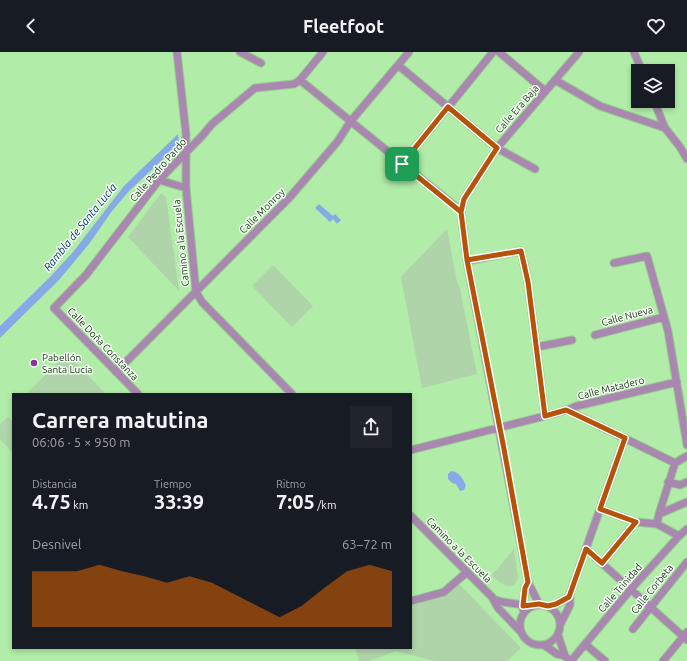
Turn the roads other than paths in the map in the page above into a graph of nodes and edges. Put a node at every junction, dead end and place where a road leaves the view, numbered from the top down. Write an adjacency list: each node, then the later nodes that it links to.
1 (177, 52): 20 (street, Camino a la Escuela)
2 (240, 52): 9 (street)
3 (323, 52): 12 (street)
4 (409, 52): 10 (street, Calle Monroy)
5 (493, 52): 15 (street)
6 (499, 52): 14 (street)
7 (579, 52): 13 (street, Calle Era Baja)
8 (634, 52): 11 (street)
9 (261, 63)
10 (398, 64): 15 (street); 17 (street, Calle Monroy)
11 (639, 64)
12 (300, 80): 17 (street); 20 (street, Calle Pedro Pardo)
13 (555, 80): 14 (street, Calle Era Baja); 18 (street)
14 (546, 91): 19 (street, Calle Era Baja)
15 (448, 107): 19 (street); 22 (street)
16 (657, 108): 18 (street)
17 (350, 122): 22 (street); 29 (street, Calle Monroy)
18 (665, 128): 21 (street)
19 (497, 148): 23 (street); 26 (street, Calle Era Baja)
20 (186, 151): 24 (street, Calle Pedro Pardo); 25 (street, Camino a la Escuela)
21 (687, 159)
22 (402, 164): 26 (street)
23 (535, 169)
24 (159, 180): 25 (street); 30 (street, Calle Pedro Pardo)
25 (186, 188): 29 (street, Camino a la Escuela)
26 (461, 212): 27 (street, Calle Era Baja)
27 (467, 260): 34 (street); 41 (street, Calle Era Baja)
28 (614, 263): 31 (street)
29 (196, 292): 35 (street, Calle Monroy); 38 (street, Camino a la Escuela)
30 (54, 308): 35 (street, Calle Doña Constanza)
31 (664, 317): 32 (street, Calle Nueva); 36 (street)
32 (595, 335)
33 (572, 340): 34 (street)
34 (537, 347): 40 (street)
35 (116, 372): 37 (street, Calle Doña Constanza)
36 (677, 382): 39 (street, Calle Matadero); 43 (street)
37 (137, 393)
38 (291, 393)
39 (566, 410): 40 (street, Calle Matadero); 42 (street)
40 (545, 416): 41 (street, Calle Matadero)
41 (500, 428): 44 (street, Calle Matadero); 61 (street, Calle Era Baja)
42 (625, 438): 46 (street); 50 (street)
43 (687, 445)
44 (412, 450)
45 (687, 456): 46 (street)
46 (675, 463): 47 (street)
47 (668, 482): 48 (street); 51 (street)
48 (687, 482)
49 (687, 502): 51 (street)
50 (600, 509): 53 (street); 57 (street)
51 (659, 514): 54 (street)
52 (412, 517): 60 (street, Camino a la Escuela)
53 (636, 522): 54 (street); 59 (street)
54 (657, 524): 56 (street)
55 (687, 529): 56 (street, Calle Trinidad)
56 (679, 536): 62 (street, Calle Trinidad)
57 (586, 549): 59 (street); 63 (street)
58 (687, 562): 69 (street, Calle Corbeta)
59 (602, 563): 62 (street)
60 (467, 572): 64 (street, Camino a la Escuela); 65 (street)
61 (528, 582): 66 (street, Calle Era Baja); 67 (street, Calle Era Baja)
62 (631, 589): 69 (street); 76 (street, Calle Trinidad)
63 (569, 597): 68 (street); 71 (street)
64 (493, 599): 67 (street); 73 (street, Camino a la Escuela)
65 (412, 601)
66 (536, 605): 67 (street); 68 (street); 70 (street)
67 (523, 606): 70 (street, Calle Era Baja)
68 (548, 606): 71 (street)
69 (650, 606): 72 (street, Calle Corbeta); 75 (street)
70 (522, 614): 73 (street)
71 (560, 625): 74 (street)
72 (633, 629)
73 (520, 631): 77 (street)
74 (558, 635): 77 (street); 78 (street)
75 (686, 636): 80 (street)
76 (585, 644): 78 (street, Calle Trinidad); 79 (street)
77 (544, 645): 78 (street)
78 (569, 659)
79 (605, 661)
80 (663, 661)

